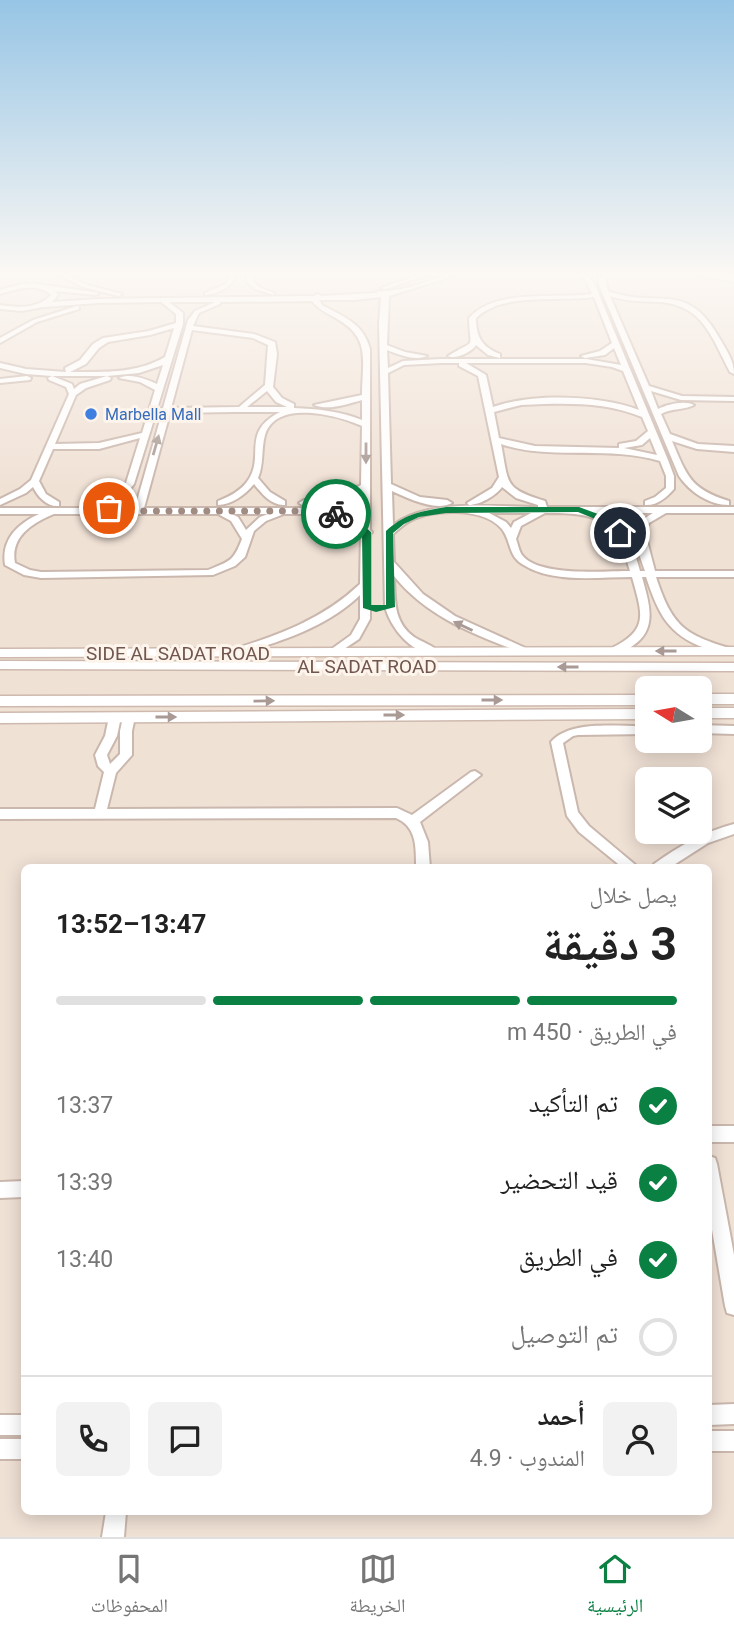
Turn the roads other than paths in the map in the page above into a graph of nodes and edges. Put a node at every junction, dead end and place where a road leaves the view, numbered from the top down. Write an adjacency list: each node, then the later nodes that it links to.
1 (96, 346): 14 (street)
2 (173, 346): 15 (street)
3 (184, 346): 43 (street)
4 (272, 346): 29 (street)
5 (369, 346): 36 (street)
6 (377, 346): 22 (street)
7 (392, 346): 18 (street)
8 (472, 346): 19 (street)
9 (480, 346): 16 (street)
10 (613, 346): 17 (street)
11 (617, 346): 21 (street)
12 (628, 346): 30 (street)
13 (717, 346): 23 (street)
14 (87, 358): 24 (street); 25 (street)
15 (169, 358): 25 (street); 31 (street)
16 (500, 358): 17 (street); 19 (street); 26 (street)
17 (586, 358): 21 (street)
18 (440, 359): 19 (street); 22 (street)
19 (452, 359): 26 (street)
20 (0, 365): 24 (street)
21 (627, 370): 32 (street)
22 (385, 372): 72 (street)
23 (734, 372)
24 (60, 373): 25 (street)
25 (107, 375): 27 (street); 31 (street); 34 (street)
26 (482, 375): 35 (street)
27 (52, 378): 28 (street); 34 (street)
28 (0, 381)
29 (268, 387): 44 (street); 45 (street)
30 (645, 387): 39 (street); 47 (street)
31 (160, 389): 42 (street)
32 (635, 391): 38 (street); 49 (street)
33 (734, 392): 37 (street)
34 (73, 394): 56 (street)
35 (486, 395): 41 (street); 46 (street)
36 (366, 396): 45 (street); 48 (street)
37 (722, 399): 39 (street); 40 (street)
38 (602, 402): 41 (street); 49 (street)
39 (706, 402): 40 (street); 47 (street)
40 (734, 402)
41 (516, 403): 46 (street)
42 (154, 408): 43 (street); 52 (street)
43 (166, 408): 44 (street); 65 (street, one-way to 43)
44 (242, 408): 45 (street); 51 (street)
45 (290, 408): 48 (street); 51 (street)
46 (489, 411): 54 (street)
47 (656, 413): 50 (street)
48 (366, 425): 71 (street, one-way to 71)
49 (649, 425): 50 (street); 57 (street); 62 (street)
50 (662, 426): 53 (street)
51 (261, 430): 68 (street)
52 (146, 434): 55 (street); 63 (street)
53 (666, 436): 59 (street); 61 (street)
54 (494, 439): 58 (street); 64 (street)
55 (99, 446): 56 (street); 63 (street)
56 (50, 447): 70 (street)
57 (612, 448): 58 (street); 62 (street)
58 (527, 449): 64 (street)
59 (713, 449): 60 (street); 61 (street)
60 (734, 449)
61 (685, 456): 67 (street)
62 (664, 460): 66 (street)
63 (137, 463): 65 (street); 79 (street)
64 (499, 463): 69 (street)
65 (149, 468): 80 (street)
66 (670, 476): 67 (street); 74 (street)
67 (683, 476): 75 (street)
68 (254, 479): 81 (street); 82 (street)
69 (502, 479): 77 (street); 83 (street)
70 (35, 481): 73 (street); 78 (street)
71 (366, 486): 82 (street); 88 (street)
72 (388, 486): 76 (street); 89 (street)
73 (0, 503): 78 (street)
74 (648, 503): 75 (street); 77 (street)
75 (731, 505): 85 (street)
76 (446, 506): 83 (street); 89 (street)
77 (542, 506): 83 (street); 84 (street); 91 (street)
78 (55, 507): 79 (street); 86 (street); 87 (street)
79 (111, 507): 80 (street)
80 (140, 507): 81 (street)
81 (220, 507): 82 (street); 90 (street)
82 (282, 507): 88 (street); 90 (street)
83 (472, 507): 91 (street)
84 (579, 510): 85 (street); 93 (street)
85 (668, 510): 94 (street)
86 (0, 511)
87 (7, 527): 90 (street)
88 (366, 532): 96 (street)
89 (389, 533): 92 (street)
90 (246, 537)
91 (512, 538): 93 (street)
92 (390, 564): 98 (street); 100 (street, one-way to 92)
93 (634, 574): 94 (street); 101 (street)
94 (650, 574): 95 (street); 102 (street)
95 (734, 574)
96 (366, 584): 97 (street); 104 (street)
97 (366, 606): 98 (street); 105 (street)
98 (390, 607): 99 (street)
99 (433, 651): 100 (main road, SIDE AL SADAT ROAD); 105 (main road, SIDE AL SADAT ROAD)
100 (527, 651): 101 (main road, SIDE AL SADAT ROAD)
101 (614, 651): 102 (main road, SIDE AL SADAT ROAD, one-way to 101)
102 (732, 651)
103 (151, 653): 104 (main road, SIDE AL SADAT ROAD); 106 (main road, SIDE AL SADAT ROAD); 107 (main road)
104 (233, 653): 105 (main road, SIDE AL SADAT ROAD)
105 (331, 653)
106 (1, 657): 107 (main road, AL SADAT ROAD)
107 (115, 665): 108 (main road, AL SADAT ROAD, one-way to 107)
108 (734, 667)
109 (712, 699): 110 (main road)
110 (734, 699)
111 (635, 700): 114 (main road, AL SADAT ROAD, one-way to 111)
112 (0, 701): 113 (main road, AL SADAT ROAD)
113 (44, 701): 114 (main road, AL SADAT ROAD); 121 (main road)
114 (235, 701): 119 (main road)
115 (635, 713): 119 (main road, one-way to 115)
116 (712, 713): 117 (main road)
117 (734, 713)
118 (122, 717): 119 (main road, one-way to 119); 121 (main road); 125 (street); 126 (street)
119 (205, 717)
120 (0, 718): 121 (main road)
121 (86, 718)
122 (712, 729): 124 (street)
123 (635, 730): 134 (street)
124 (734, 730)
125 (108, 740): 126 (street); 127 (street)
126 (125, 741): 127 (street)
127 (110, 771): 129 (street)
128 (475, 775): 131 (street)
129 (100, 813): 130 (street); 131 (street)
130 (0, 814)
131 (413, 821): 133 (street)
132 (734, 829): 135 (street)
133 (423, 864)
134 (627, 864)
135 (664, 864)
136 (712, 1134): 137 (street)
137 (734, 1134)
138 (712, 1181): 141 (street)
139 (21, 1189): 140 (street)
140 (0, 1190)
141 (734, 1307)
142 (734, 1414): 143 (street)
143 (712, 1415)
144 (0, 1425): 145 (street)
145 (21, 1425)
146 (712, 1441): 147 (street)
147 (734, 1441)
148 (0, 1449): 149 (street)
149 (21, 1449)
150 (116, 1515): 151 (street)
151 (113, 1537)

